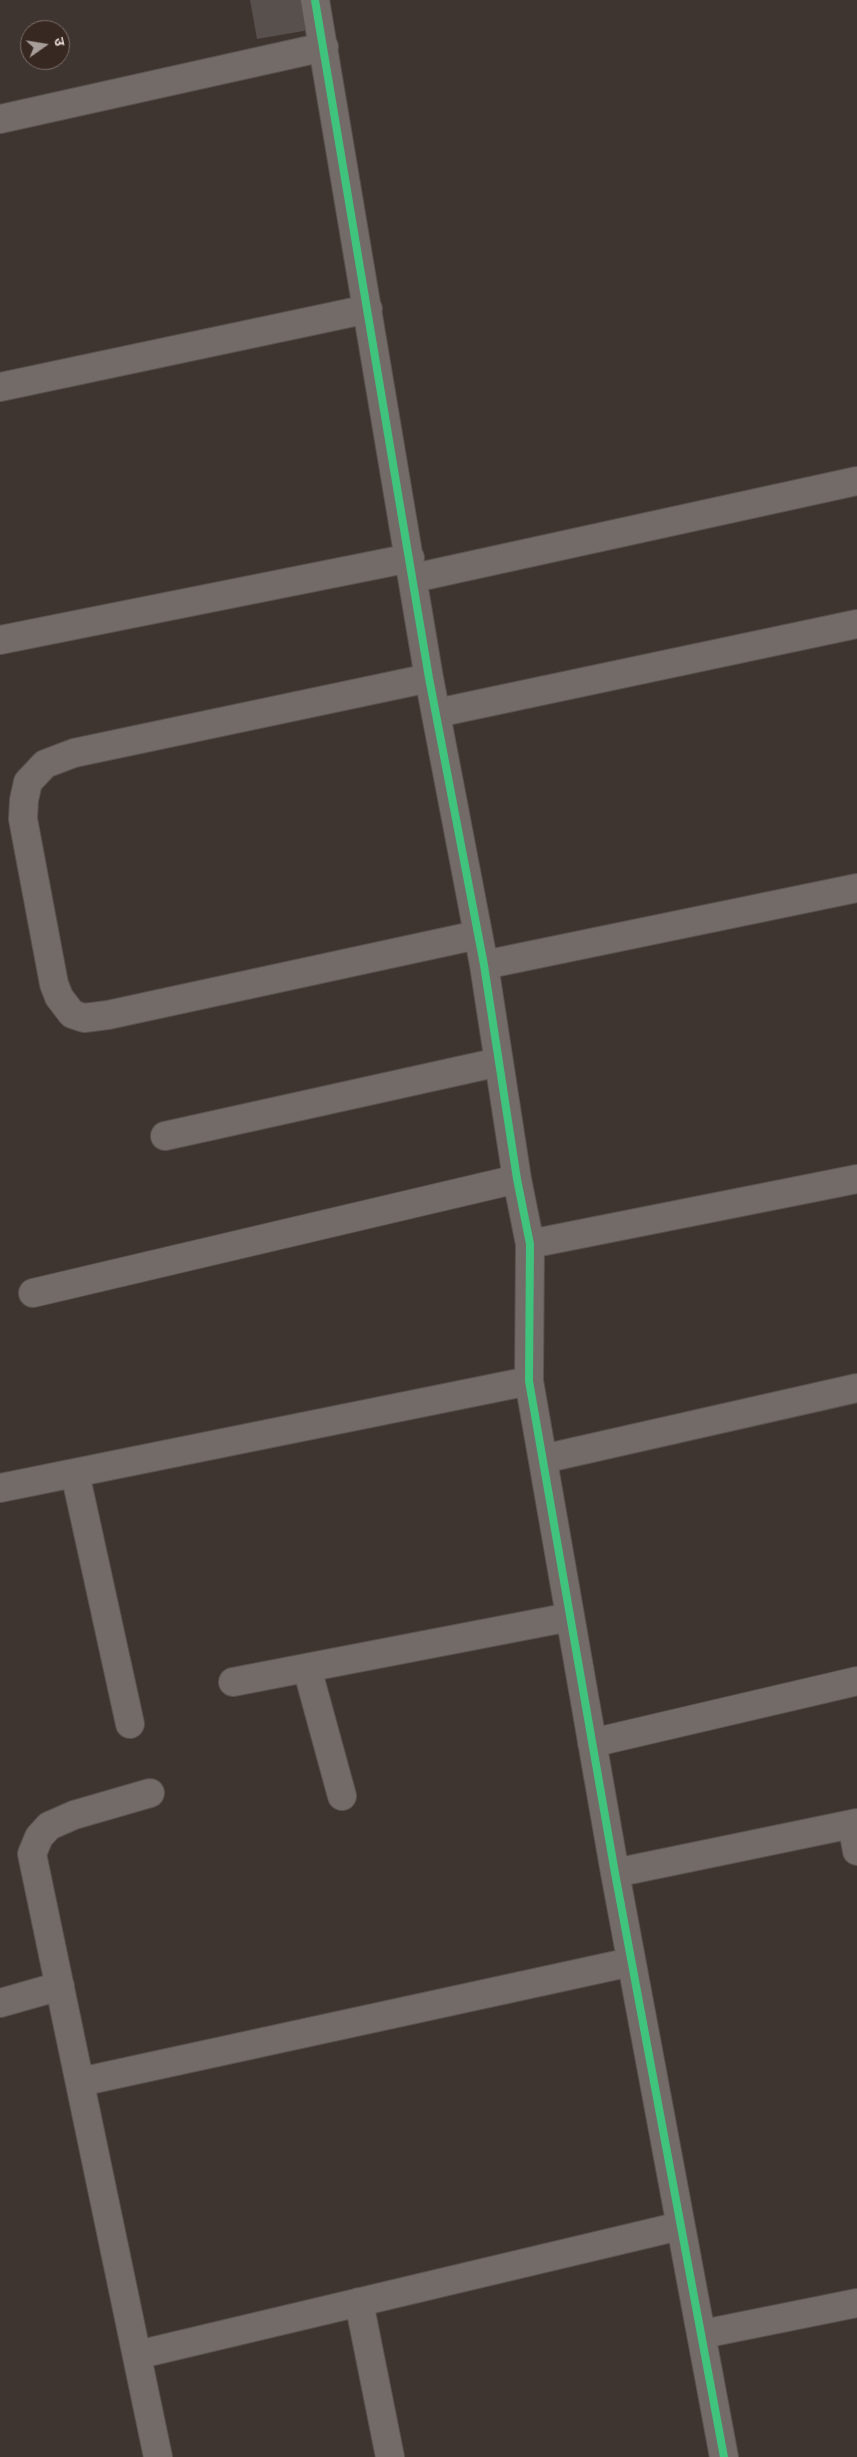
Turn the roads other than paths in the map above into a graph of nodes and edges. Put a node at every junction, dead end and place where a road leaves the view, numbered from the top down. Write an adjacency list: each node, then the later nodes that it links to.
1 (315, 0): 2 (street)
2 (324, 47): 3 (street); 4 (street)
3 (0, 119)
4 (368, 309): 5 (street); 7 (street)
5 (0, 387)
6 (857, 481): 7 (street)
7 (412, 568): 9 (street); 10 (street)
8 (857, 624): 11 (street)
9 (0, 640)
10 (429, 678): 11 (street); 13 (street)
11 (437, 713): 13 (street)
12 (857, 888): 14 (street)
13 (477, 935): 14 (street)
14 (484, 966): 15 (street)
15 (499, 1062): 16 (street); 18 (street)
16 (165, 1136)
17 (857, 1178): 19 (street)
18 (517, 1179): 19 (street); 20 (street)
19 (530, 1244): 21 (street)
20 (33, 1293)
21 (529, 1381): 23 (street); 24 (street)
22 (857, 1388): 23 (street)
23 (543, 1460): 26 (street)
24 (75, 1473): 25 (street); 30 (street)
25 (0, 1488)
26 (570, 1617): 27 (street); 31 (street)
27 (307, 1668): 29 (street); 33 (street)
28 (857, 1681): 31 (street)
29 (233, 1682)
30 (130, 1724)
31 (592, 1743): 36 (street)
32 (150, 1793): 38 (street)
33 (342, 1796)
34 (855, 1824): 35 (street); 36 (street)
35 (857, 1851)
36 (615, 1873): 37 (street)
37 (632, 1962): 40 (street); 41 (street)
38 (60, 1986): 39 (street); 40 (street)
39 (0, 2003)
40 (80, 2082): 45 (street)
41 (680, 2226): 42 (street); 44 (street)
42 (359, 2302): 45 (street); 47 (street)
43 (857, 2303): 44 (street)
44 (703, 2334): 48 (street)
45 (137, 2355): 46 (street)
46 (158, 2457)
47 (390, 2457)
48 (724, 2457)

